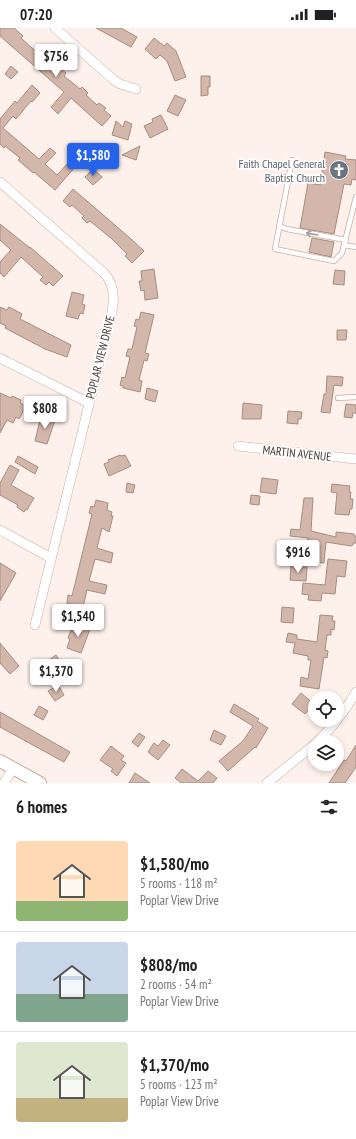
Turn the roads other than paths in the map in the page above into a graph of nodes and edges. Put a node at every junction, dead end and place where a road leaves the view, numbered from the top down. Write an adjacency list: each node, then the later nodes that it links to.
1 (55, 28): 2 (street)
2 (136, 90)
3 (292, 160): 6 (lane)
4 (0, 182): 12 (street, POPLAR VIEW DRIVE)
5 (356, 197): 7 (lane)
6 (280, 226): 7 (lane, one-way to 6); 7 (lane)
7 (345, 242): 8 (lane)
8 (356, 247)
9 (0, 358): 12 (street)
10 (356, 397): 11 (lane)
11 (338, 398)
12 (89, 404): 16 (street, POPLAR VIEW DRIVE)
13 (238, 446): 14 (street, MARTIN AVENUE)
14 (356, 459)
15 (0, 530): 16 (street)
16 (51, 558): 17 (street, POPLAR VIEW DRIVE)
17 (35, 625)
18 (354, 699): 19 (street)
19 (324, 735)
20 (308, 750): 25 (street)
21 (0, 761): 22 (main road)
22 (13, 768): 23 (street); 24 (main road)
23 (2, 783)
24 (40, 783)
25 (267, 783)

